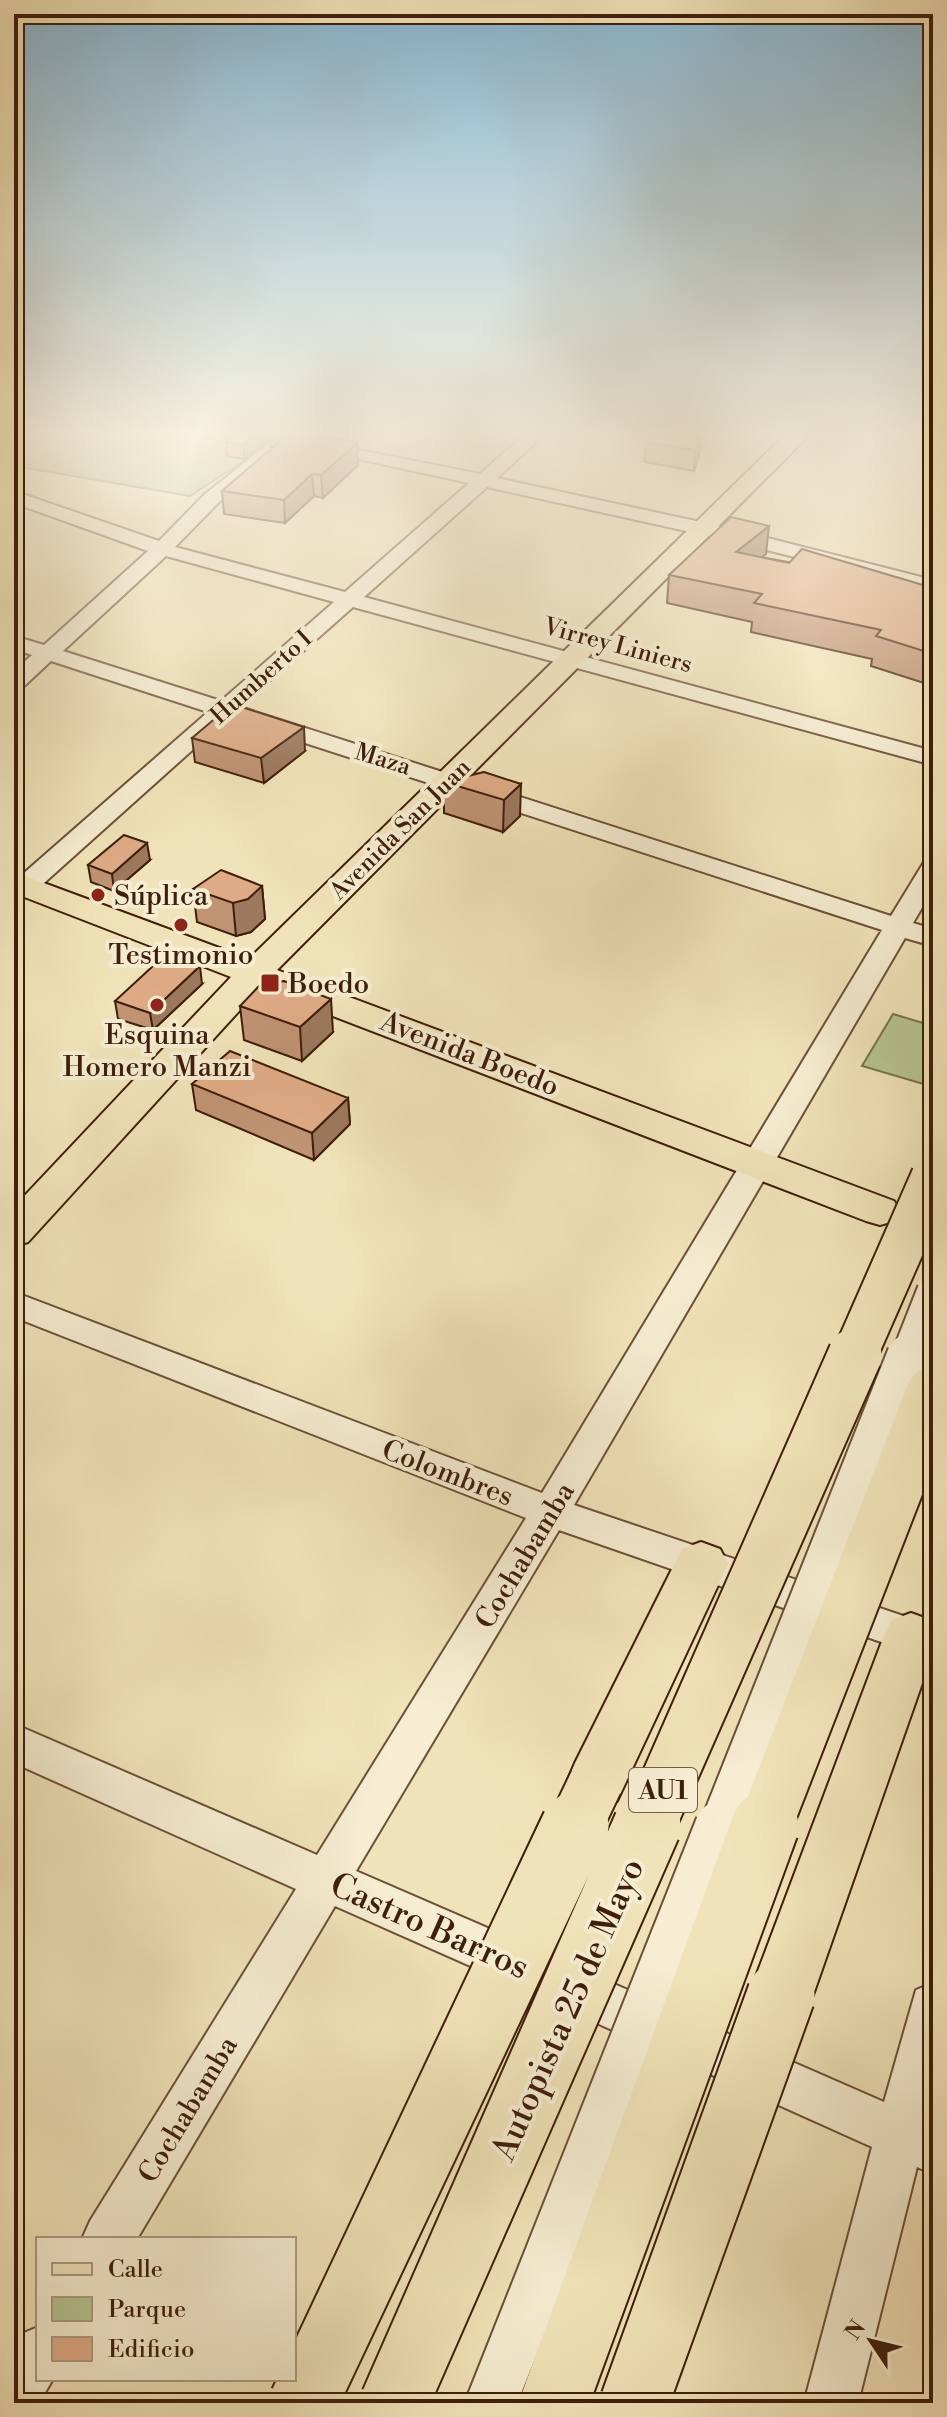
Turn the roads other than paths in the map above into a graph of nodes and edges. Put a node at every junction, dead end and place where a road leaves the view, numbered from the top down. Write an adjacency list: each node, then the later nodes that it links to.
1 (161, 550): 9 (street)
2 (165, 550): 7 (street, Virrey Liniers)
3 (404, 550): 7 (street, Humberto I)
4 (680, 550): 10 (main road, Avenida San Juan)
5 (786, 550): 6 (street)
6 (933, 586)
7 (349, 598): 10 (street, Virrey Liniers); 12 (street, Humberto I)
8 (14, 642): 9 (street, Maza)
9 (47, 652): 11 (street); 12 (street, Maza)
10 (571, 659): 13 (street, Virrey Liniers); 14 (main road, Avenida San Juan)
11 (14, 683)
12 (225, 709): 14 (street, Maza); 16 (street, Humberto I)
13 (933, 758)
14 (450, 780): 17 (street, Maza); 19 (main road, Avenida San Juan)
15 (933, 867): 17 (street, Cochabamba)
16 (20, 884): 19 (main road, Avenida Boedo)
17 (898, 926): 18 (street, Maza); 20 (street, Cochabamba)
18 (933, 938)
19 (255, 972): 20 (main road, Avenida Boedo); 23 (main road, Avenida San Juan)
20 (756, 1161): 22 (main road, Avenida Boedo); 27 (street, Cochabamba)
21 (933, 1177): 38 (highway, Autopista 25 de Mayo / AU1, bridge)
22 (880, 1211)
23 (14, 1232)
24 (933, 1291): 39 (street, bridge)
25 (14, 1304): 27 (street, Colombres)
26 (933, 1393): 40 (highway, bridge)
27 (550, 1512): 28 (street, Colombres); 31 (street, Cochabamba)
28 (701, 1564): 29 (street, Colombres); 37 (highway, bridge)
29 (926, 1631): 41 (highway, bridge)
30 (14, 1743): 31 (street, Castro Barros)
31 (327, 1879): 33 (street, Castro Barros); 34 (street, Cochabamba)
32 (933, 2006): 33 (street)
33 (917, 2142): 42 (street)
34 (109, 2237)
35 (36, 2357): 36 (street)
36 (14, 2394)
37 (303, 2403)
38 (394, 2403)
39 (491, 2403)
40 (554, 2403)
41 (634, 2403)
42 (831, 2403)

